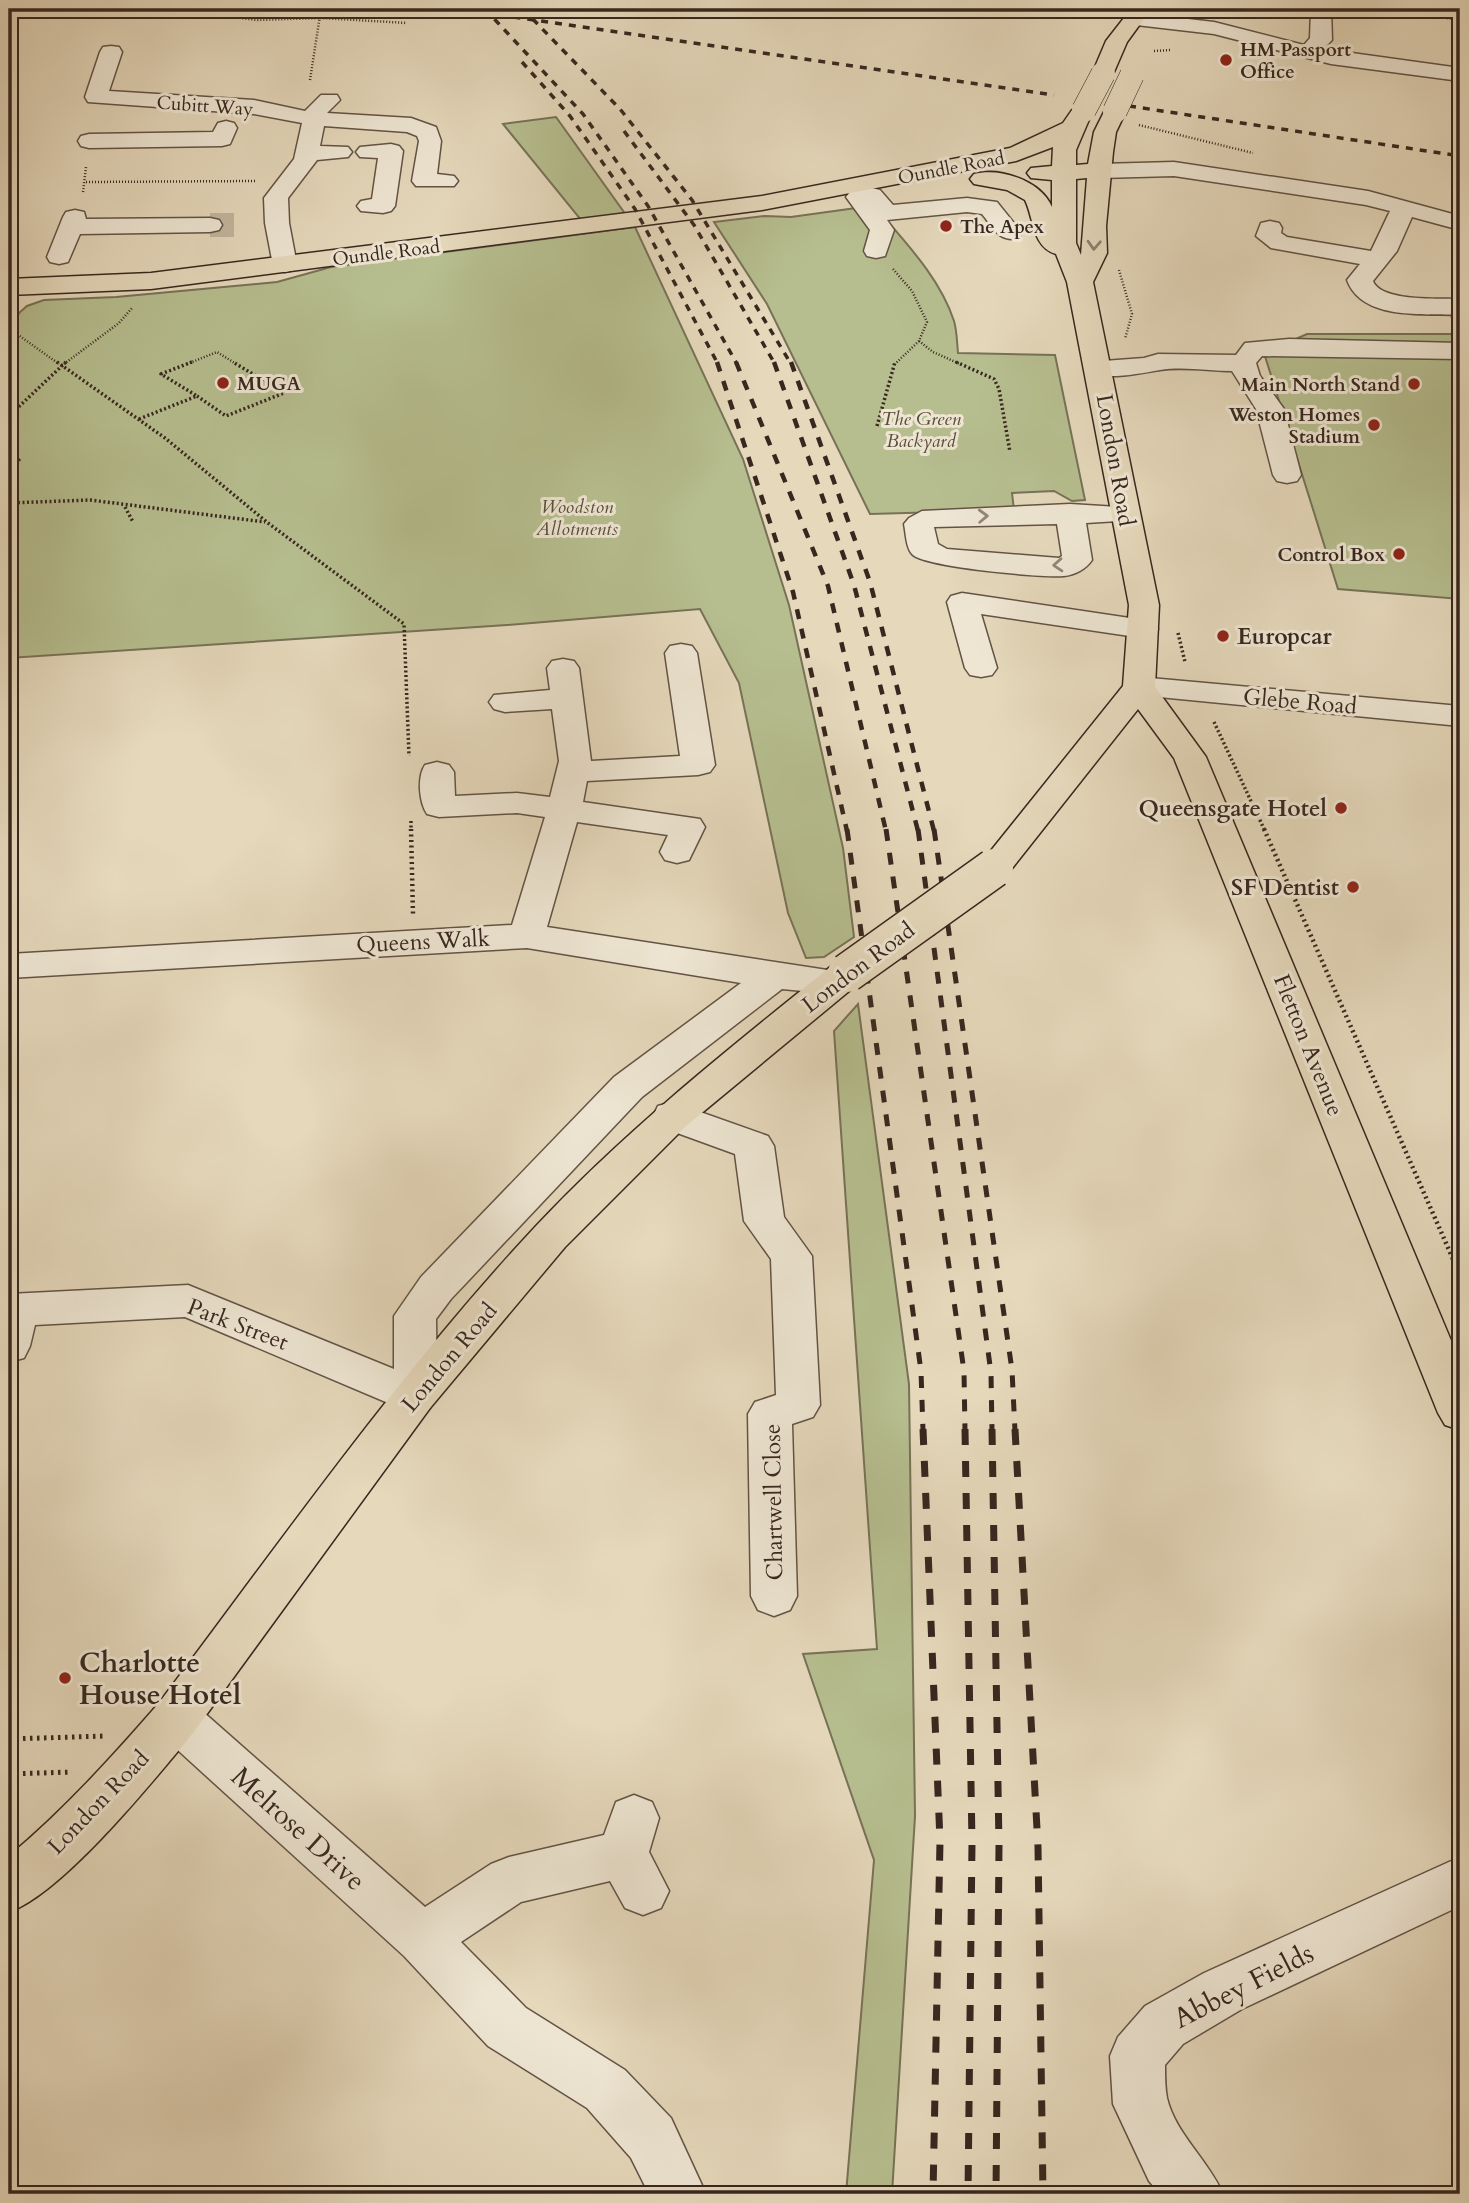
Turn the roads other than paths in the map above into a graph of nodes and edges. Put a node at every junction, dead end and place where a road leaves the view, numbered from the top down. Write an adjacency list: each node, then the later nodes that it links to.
1 (1321, 9): 4 (street)
2 (1139, 14): 4 (street); 9 (main road, bridge); 10 (main road, bridge)
3 (111, 52): 8 (street, Cubitt Way)
4 (1307, 53): 5 (street)
5 (1460, 75)
6 (334, 96): 7 (street)
7 (315, 114): 8 (street, Cubitt Way); 14 (street); 19 (street, Cubitt Way)
8 (229, 116): 11 (street)
9 (1078, 119): 16 (main road); 21 (main road, Oundle Road)
10 (1105, 132): 15 (street); 17 (main road)
11 (90, 137)
12 (340, 152): 14 (street)
13 (368, 152): 25 (street)
14 (306, 153): 35 (street)
15 (1182, 164): 17 (street); 20 (street)
16 (1064, 167): 17 (main road, Oundle Road); 18 (main road, Oundle Road); 21 (main road, Oundle Road); 32 (main road, Oundle Road)
17 (1100, 167): 20 (street); 24 (main road)
18 (982, 179): 22 (main road, Oundle Road); 32 (main road, Oundle Road)
19 (446, 181)
20 (1284, 187): 24 (street); 26 (street)
21 (827, 192): 23 (main road, Oundle Road)
22 (865, 196): 23 (main road, Oundle Road); 30 (street); 31 (street)
23 (762, 204): 35 (main road, Oundle Road)
24 (1096, 204): 36 (main road, one-way to 36)
25 (369, 206)
26 (1404, 207): 27 (street); 34 (street)
27 (1460, 223)
28 (210, 226): 33 (street)
29 (1270, 228): 34 (street)
30 (1010, 233)
31 (876, 251)
32 (1067, 251): 36 (main road, Oundle Road)
33 (59, 257)
34 (1378, 260): 38 (street)
35 (285, 265): 37 (main road, Oundle Road)
36 (1080, 282): 41 (main road, London Road)
37 (9, 287)
38 (1460, 307)
39 (1460, 351): 40 (street)
40 (1243, 363): 41 (street); 42 (street)
41 (1099, 368): 44 (main road, London Road)
42 (1287, 475)
43 (1070, 513): 43 (street, one-way to 43); 44 (street)
44 (1124, 513): 45 (main road, London Road)
45 (1143, 629): 47 (street); 48 (main road, London Road)
46 (681, 653): 52 (street)
47 (981, 668)
48 (1139, 687): 50 (street, Glebe Road); 58 (main road, London Road, bridge); 62 (main road, Fletton Avenue)
49 (505, 702): 52 (street)
50 (1460, 716)
51 (423, 767): 53 (street)
52 (573, 772): 53 (street)
53 (564, 810): 54 (street); 55 (street)
54 (677, 852)
55 (527, 936): 56 (street, Queens Walk); 57 (street, Queens Walk)
56 (9, 966)
57 (775, 976): 58 (street, Queens Walk); 61 (street)
58 (841, 978): 59 (main road, London Road)
59 (672, 1116): 61 (main road, London Road); 63 (street, Chartwell Close)
60 (12, 1322): 61 (street, Park Street)
61 (415, 1396): 64 (main road, London Road)
62 (1460, 1413)
63 (774, 1596)
64 (169, 1726): 67 (main road, London Road); 68 (street, Melrose Drive)
65 (633, 1855): 68 (street)
66 (1460, 1881): 70 (street, Abbey Fields)
67 (9, 1888)
68 (422, 1938): 69 (street, Melrose Drive)
69 (678, 2194)
70 (1195, 2194)

